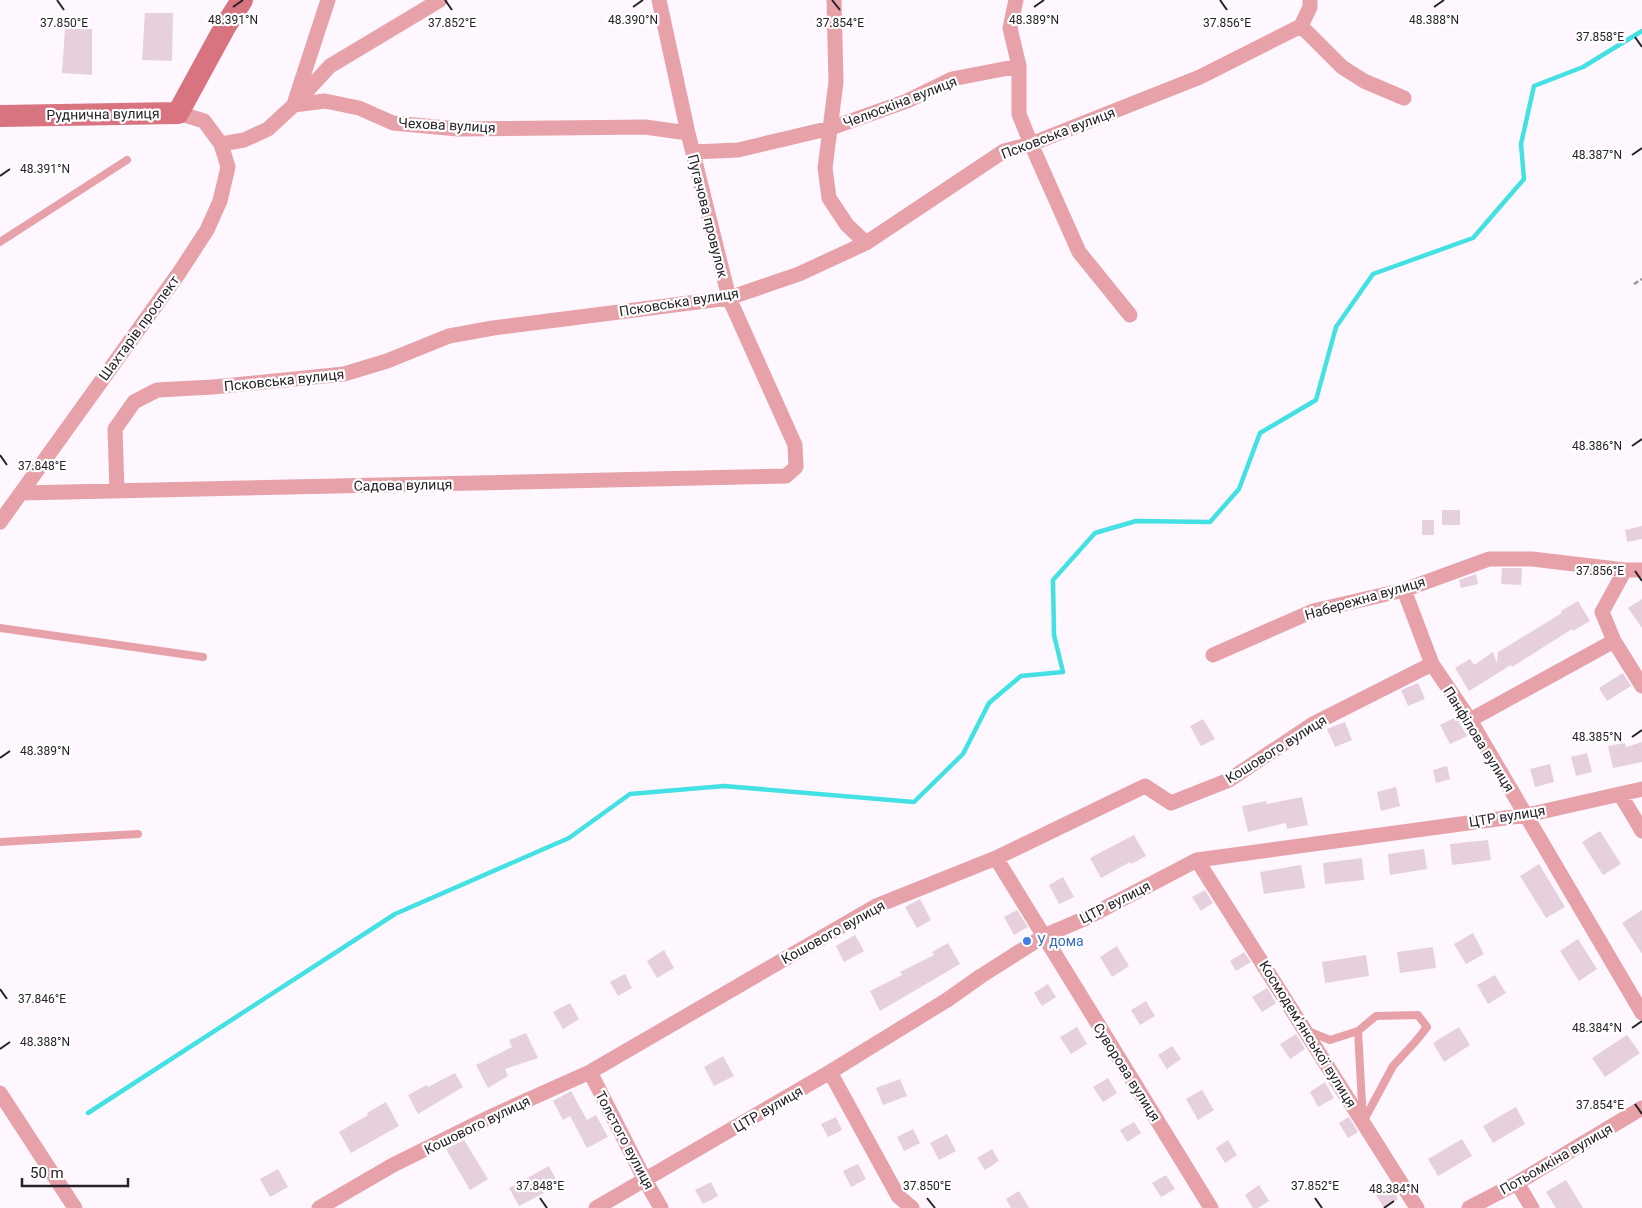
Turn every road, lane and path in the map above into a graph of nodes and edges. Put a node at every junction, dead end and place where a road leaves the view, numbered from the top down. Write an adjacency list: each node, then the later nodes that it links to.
1 (242, 0): 12 (main road)
2 (328, 0): 11 (street)
3 (440, 0): 11 (street)
4 (659, 0): 16 (street, Пугачова провулок)
5 (834, 0): 15 (street)
6 (1016, 0): 9 (street)
7 (1310, 0): 8 (street)
8 (1301, 26): 10 (street); 18 (street, Псковська вулиця)
9 (1019, 66): 15 (street, Челюскіна вулиця); 18 (street)
10 (1404, 98)
11 (294, 105): 16 (street, Чехова вулиця); 17 (street)
12 (178, 113): 13 (main road, Руднична вулиця); 14 (street, Руднична вулиця)
13 (0, 116)
14 (204, 121): 17 (street, Шахтарів проспект)
15 (831, 128): 19 (street, Челюскіна вулиця); 22 (street)
16 (688, 133): 19 (street, Пугачова провулок)
17 (221, 144): 29 (street, Шахтарів проспект)
18 (1031, 144): 22 (street, Псковська вулиця); 26 (street)
19 (692, 152): 25 (street, Пугачова провулок)
20 (127, 160): 21 (lane)
21 (0, 242)
22 (866, 243): 25 (street, Псковська вулиця)
23 (1642, 279): 24 (path)
24 (1634, 284)
25 (729, 298): 27 (street, Пугачова провулок); 28 (street, Псковська вулиця)
26 (1130, 315)
27 (786, 476): 28 (street, Садова вулиця)
28 (117, 492): 29 (street, Садова вулиця)
29 (21, 494): 30 (street, Шахтарів проспект)
30 (0, 522)
31 (1625, 570): 32 (street, Набережна вулиця); 33 (street, Набережна вулиця); 35 (street)
32 (1642, 570)
33 (1404, 590): 36 (street, Набережна вулиця); 38 (street, Панфілова вулиця)
34 (0, 628): 37 (lane)
35 (1614, 641): 39 (street); 40 (street)
36 (1212, 655)
37 (203, 657)
38 (1432, 664): 40 (street, Панфілова вулиця); 47 (street, Кошового вулиця)
39 (1642, 686)
40 (1470, 720): 43 (street, Панфілова вулиця)
41 (1642, 789): 42 (street, ЦТР вулиця)
42 (1620, 794): 43 (street, ЦТР вулиця); 44 (street)
43 (1527, 815): 48 (street, ЦТР вулиця); 50 (street, Панфілова вулиця)
44 (1642, 831)
45 (138, 834): 46 (lane)
46 (0, 842)
47 (996, 858): 49 (street, Суворова вулиця); 53 (street, Кошового вулиця)
48 (1197, 860): 49 (street, ЦТР вулиця); 51 (street, Космодем'янської вулиця)
49 (1044, 936): 54 (street, ЦТР вулиця); 65 (street, Суворова вулиця)
50 (1642, 1013)
51 (1306, 1031): 52 (lane); 57 (street, Космодем'янської вулиця)
52 (1358, 1032): 57 (lane); 57 (lane)
53 (590, 1072): 58 (street, Толстого вулиця); 61 (street, Кошового вулиця)
54 (830, 1072): 58 (street, ЦТР вулиця); 64 (street)
55 (0, 1093): 60 (street)
56 (1642, 1108): 59 (street, Потьомкіна вулиця)
57 (1363, 1122): 66 (street, Космодем'янської вулиця)
58 (645, 1180): 62 (street, ЦТР вулиця); 63 (street, Толстого вулиця)
59 (1517, 1183): 67 (street, Потьомкіна вулиця); 68 (street)
60 (75, 1208)
61 (320, 1208)
62 (596, 1208)
63 (661, 1208)
64 (912, 1208)
65 (1211, 1208)
66 (1417, 1208)
67 (1469, 1208)
68 (1532, 1208)

